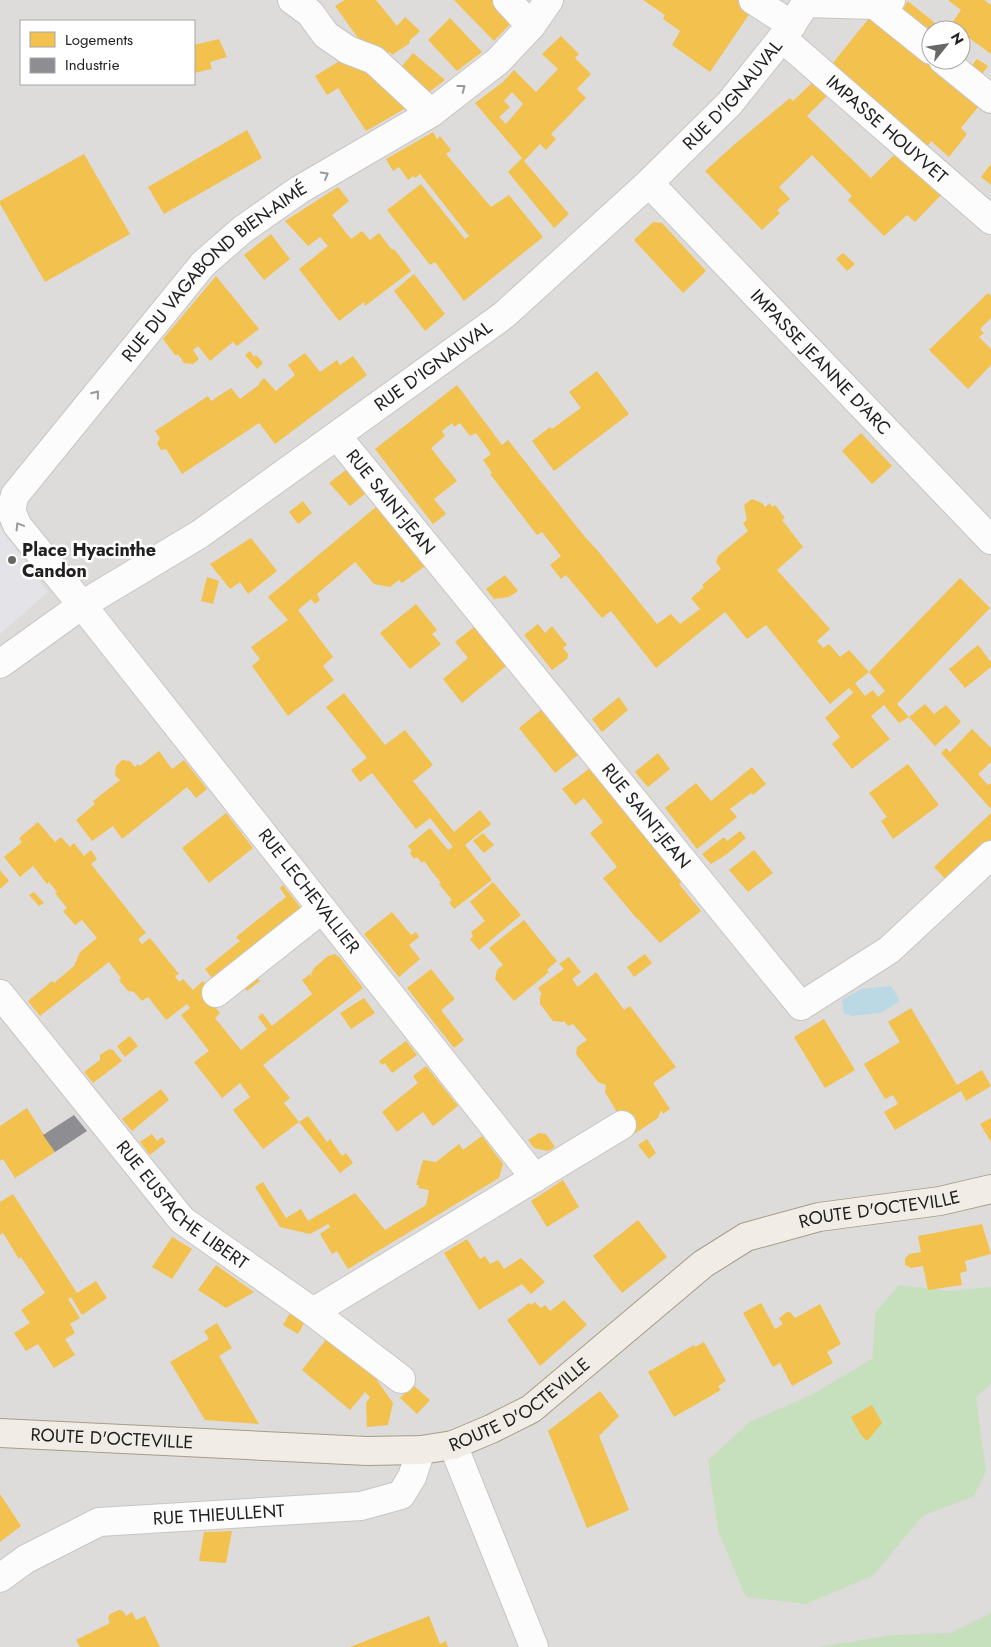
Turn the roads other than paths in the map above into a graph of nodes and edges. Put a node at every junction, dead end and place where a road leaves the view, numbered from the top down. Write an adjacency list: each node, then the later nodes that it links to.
1 (292, 0): 11 (street)
2 (507, 0): 7 (street)
3 (549, 0): 7 (street, RUE DU VAGABOND BIEN-AIMÉ)
4 (753, 0): 6 (street, IMPASSE HOUYVET)
5 (883, 2): 6 (street); 8 (street)
6 (797, 16): 12 (street, RUE D'IGNAUVAL); 13 (street, IMPASSE HOUYVET)
7 (531, 26): 11 (street, RUE DU VAGABOND BIEN-AIMÉ, one-way to 7)
8 (921, 40)
9 (955, 70): 10 (street)
10 (991, 99)
11 (431, 113): 16 (street, RUE DU VAGABOND BIEN-AIMÉ, one-way to 11)
12 (649, 183): 14 (street, RUE D'IGNAUVAL); 15 (street, IMPASSE JEANNE D'ARC)
13 (991, 220)
14 (337, 436): 16 (street, RUE D'IGNAUVAL); 18 (street, RUE SAINT-JEAN)
15 (991, 540)
16 (82, 605): 17 (street, RUE D'IGNAUVAL); 19 (street, RUE LECHEVALLIER)
17 (0, 664)
18 (991, 855)
19 (322, 909): 20 (street); 23 (street, RUE LECHEVALLIER)
20 (216, 993)
21 (0, 994): 25 (street, RUE EUSTACHE LIBERT)
22 (622, 1125): 23 (street)
23 (535, 1178): 25 (street)
24 (991, 1189): 28 (main road, ROUTE D'OCTEVILLE)
25 (313, 1312): 26 (street, RUE EUSTACHE LIBERT)
26 (400, 1379)
27 (0, 1434): 29 (main road, ROUTE D'OCTEVILLE)
28 (453, 1445): 29 (main road, ROUTE D'OCTEVILLE); 31 (street)
29 (421, 1450): 30 (street, RUE THIEULLENT)
30 (0, 1578)
31 (534, 1647)

